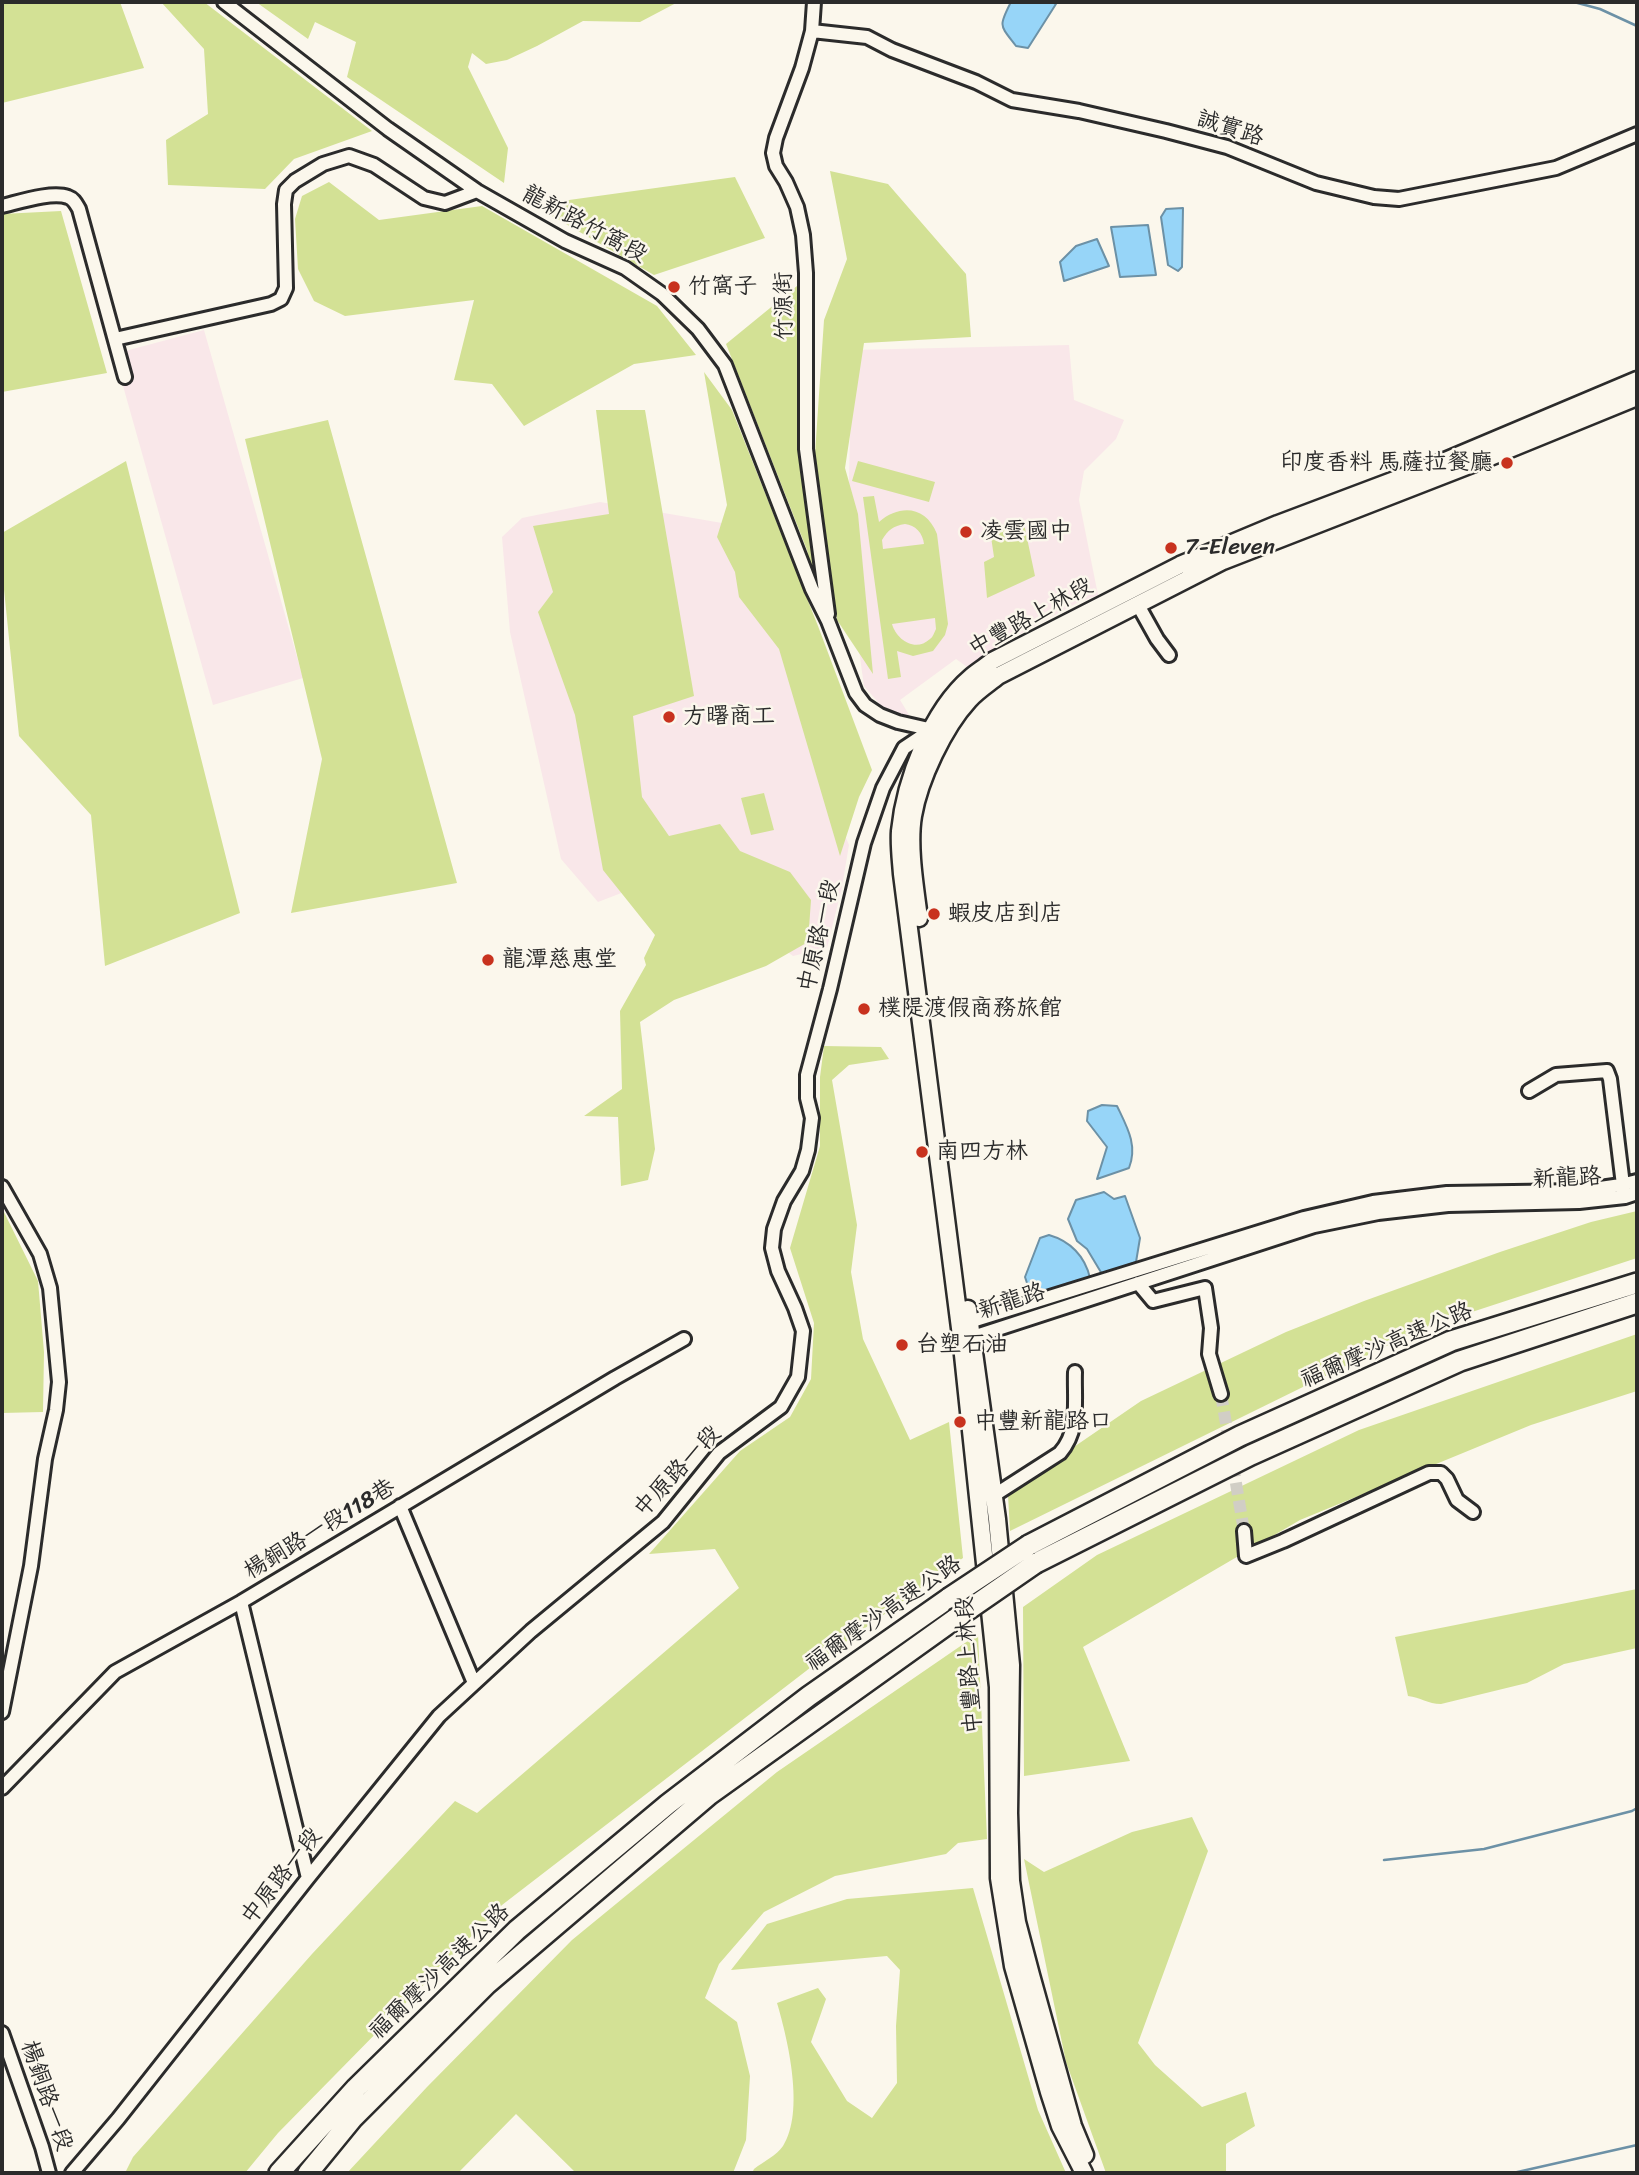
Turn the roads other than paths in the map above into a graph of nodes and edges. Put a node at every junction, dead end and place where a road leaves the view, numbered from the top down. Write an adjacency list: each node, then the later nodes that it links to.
1 (224, 2): 5 (street, 龍新路竹窩段)
2 (814, 2): 3 (street, 竹源街)
3 (812, 31): 4 (street, 誠實路); 12 (street, 竹源街)
4 (1637, 134)
5 (477, 191): 7 (street); 12 (street, 龍新路竹窩段)
6 (2, 206): 7 (street)
7 (115, 339): 8 (street)
8 (125, 377)
9 (1637, 380): 14 (main road, 中豐路上林段)
10 (1637, 397): 11 (main road, 中豐路上林段)
11 (1138, 605): 13 (street); 14 (main road, 中豐路上林段)
12 (828, 621): 14 (street, 龍新路竹窩段)
13 (1169, 655)
14 (937, 732): 22 (main road, 中豐路上林段); 31 (street, 中原路一段)
15 (1528, 1091): 18 (street)
16 (1637, 1181): 18 (street, 新龍路)
17 (2, 1187): 32 (street)
18 (1628, 1192): 19 (street, 新龍路); 22 (street, 新龍路)
19 (1138, 1283): 22 (street, 新龍路); 25 (street)
20 (1637, 1283): 38 (highway, 福爾摩沙高速公路, bridge)
21 (1637, 1303): 39 (highway, 福爾摩沙高速公路, bridge)
22 (968, 1332): 26 (main road, 中豐路上林段); 40 (main road, 中豐路上林段)
23 (684, 1339): 27 (street, 楊銅路一段118巷)
24 (1075, 1373): 26 (street)
25 (1221, 1394)
26 (993, 1496): 41 (main road, 中豐路上林段)
27 (400, 1507): 30 (street, 楊銅路一段118巷); 31 (street)
28 (1473, 1512): 29 (street)
29 (1244, 1531)
30 (241, 1602): 33 (street, 楊銅路一段118巷); 34 (street)
31 (474, 1683): 34 (street, 中原路一段)
32 (2, 1712)
33 (2, 1788)
34 (308, 1878): 37 (street, 中原路一段)
35 (2, 2033): 36 (street, 楊銅路一段)
36 (49, 2173)
37 (72, 2173)
38 (279, 2173)
39 (308, 2173)
40 (1084, 2173)
41 (1093, 2173)

